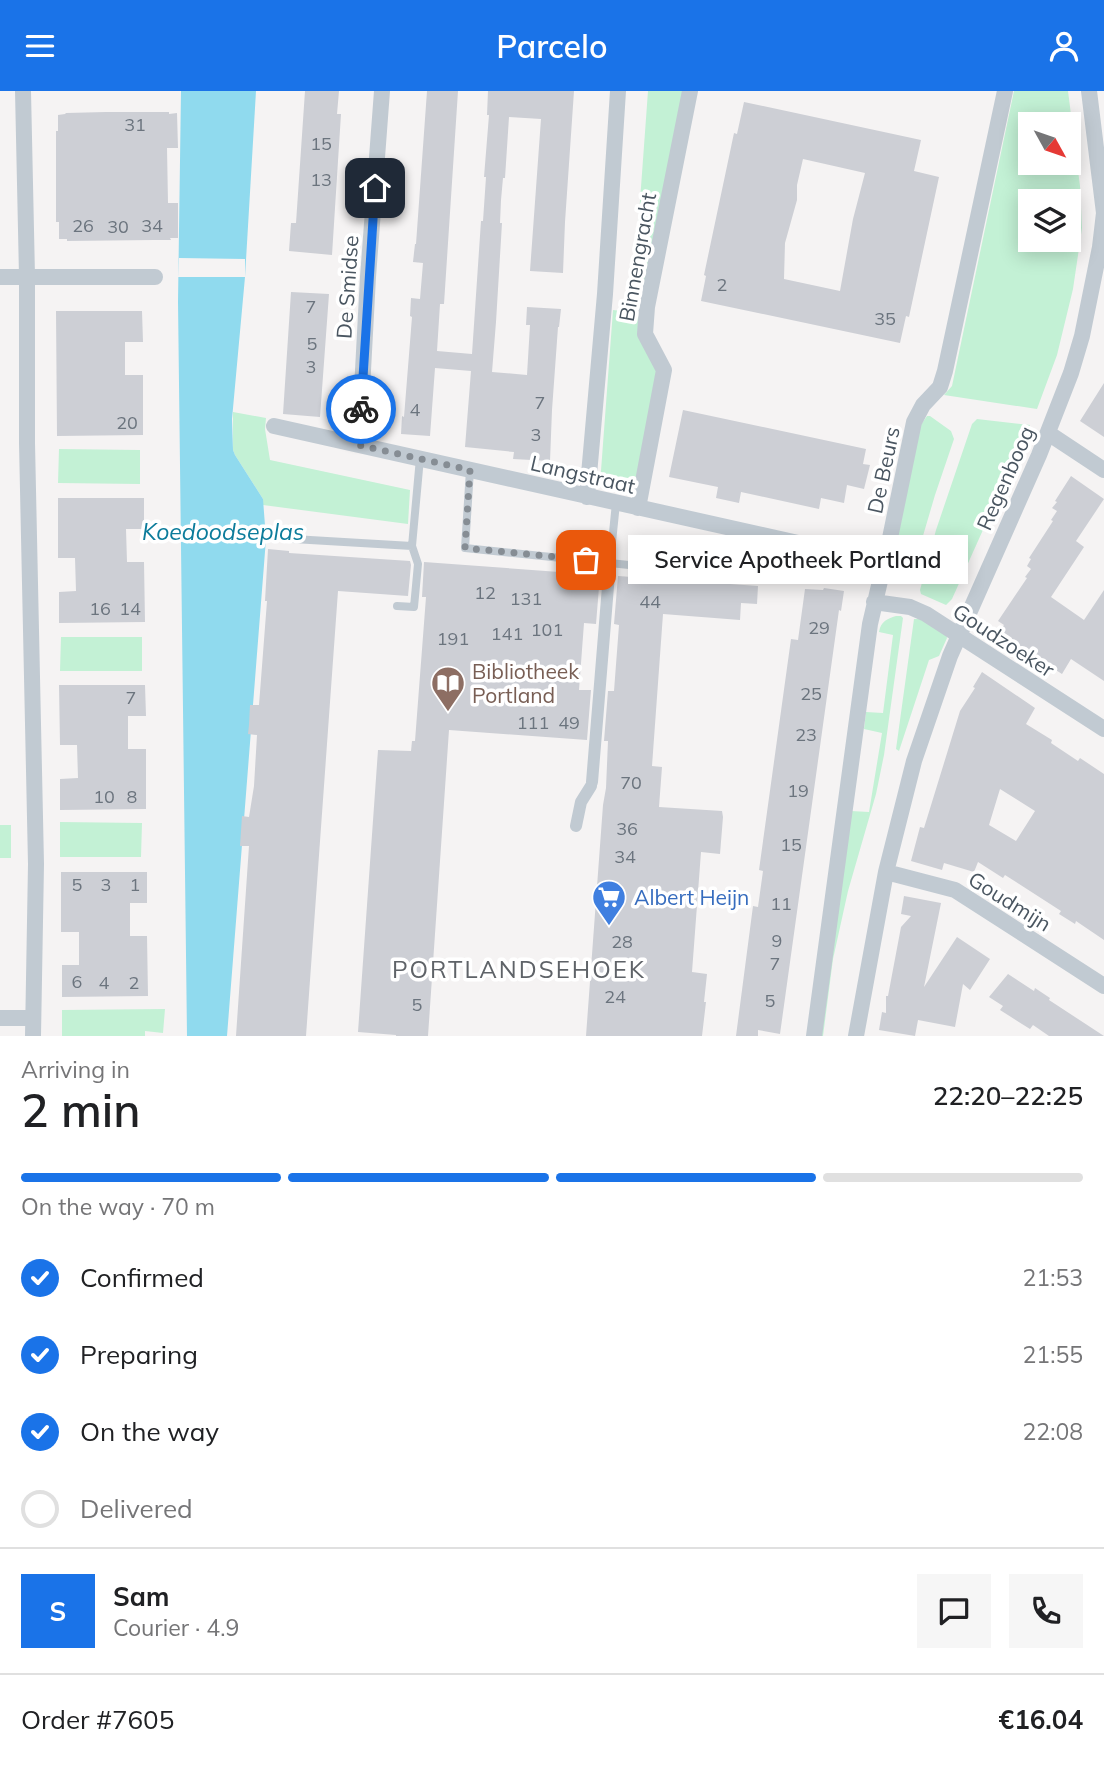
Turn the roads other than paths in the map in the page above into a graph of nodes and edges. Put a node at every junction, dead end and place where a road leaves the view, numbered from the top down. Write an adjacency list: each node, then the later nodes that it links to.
1 (23, 91): 8 (street)
2 (382, 91): 13 (street, De Smidse)
3 (618, 91): 17 (street, Binnengracht)
4 (690, 91): 19 (street, Binnengracht)
5 (1005, 91): 23 (street, De Beurs)
6 (1089, 91): 7 (street, Regenboog)
7 (1104, 213): 12 (street, Regenboog)
8 (27, 276): 9 (street); 10 (street); 33 (street)
9 (0, 277)
10 (155, 277)
11 (274, 426): 13 (street, Langstraat)
12 (1048, 433): 16 (street); 27 (street, Regenboog)
13 (359, 445): 14 (street, Langstraat)
14 (420, 458): 15 (street, Langstraat); 21 (lane)
15 (470, 470): 17 (street, Langstraat); 22 (lane)
16 (1104, 470)
17 (587, 497): 18 (street, Langstraat)
18 (616, 503): 19 (street, Langstraat); 22 (lane)
19 (638, 508): 23 (street, Langstraat)
20 (293, 539): 21 (lane)
21 (412, 546): 26 (lane)
22 (610, 562): 24 (lane); 29 (street)
23 (883, 562): 25 (street, De Beurs)
24 (687, 571)
25 (874, 602): 27 (street, Goudzoeker); 35 (street, De Beurs)
26 (397, 606)
27 (958, 635): 28 (street, Goudzoeker); 30 (street, Regenboog)
28 (1104, 729)
29 (576, 826)
30 (886, 871): 31 (street, Goudmijn); 36 (street, Regenboog)
31 (1104, 986)
32 (0, 1018): 33 (street)
33 (32, 1018): 34 (street)
34 (33, 1036)
35 (814, 1036)
36 (856, 1036)

